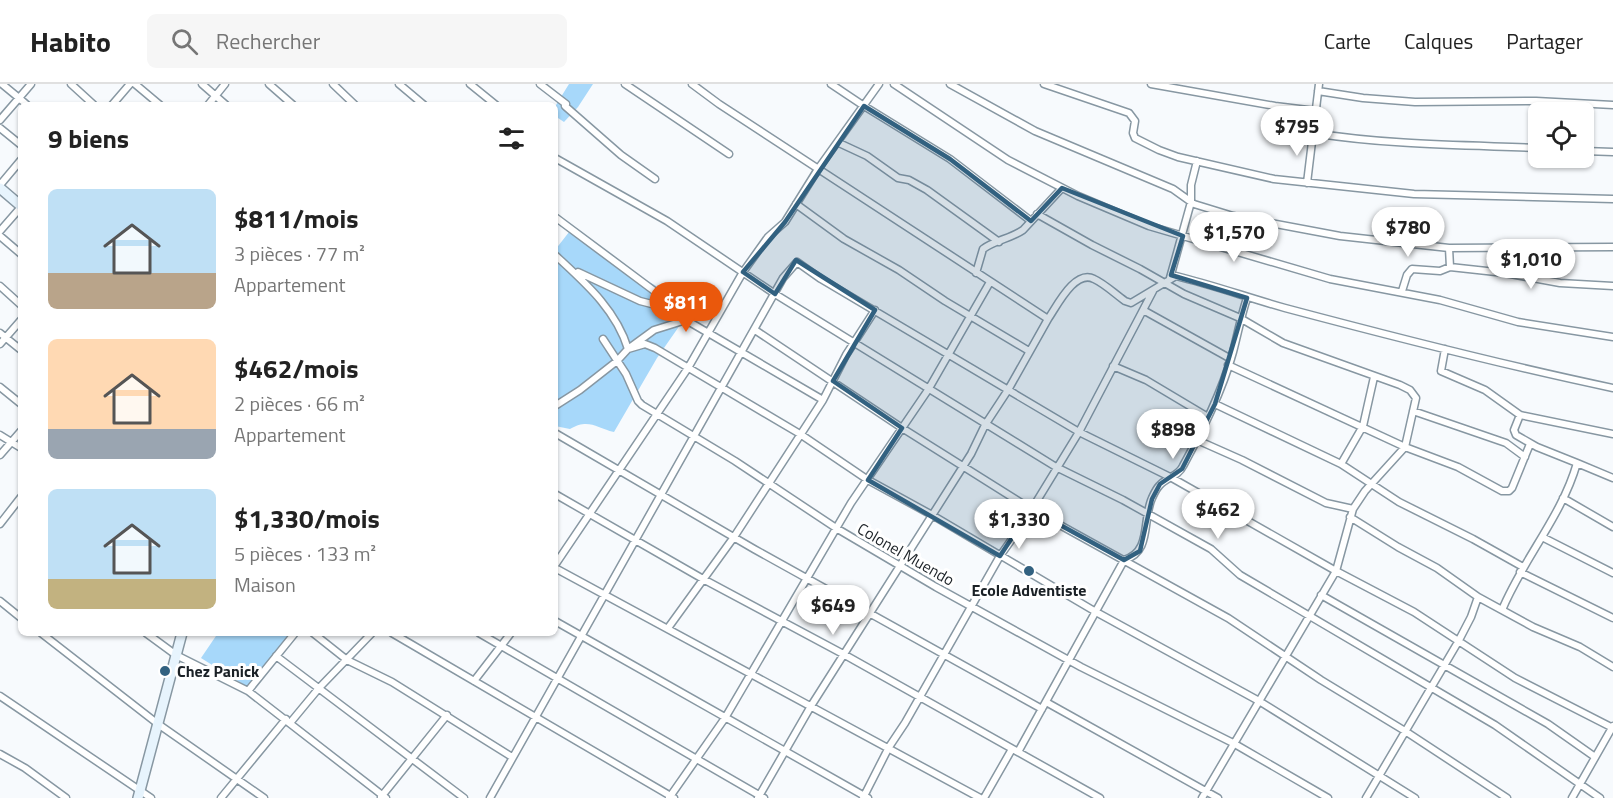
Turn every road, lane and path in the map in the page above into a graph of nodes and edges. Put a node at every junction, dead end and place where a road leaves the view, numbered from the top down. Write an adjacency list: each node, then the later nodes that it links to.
1 (2, 84): 23 (street)
2 (31, 84): 23 (street)
3 (71, 84): 25 (street)
4 (130, 84): 26 (street)
5 (135, 84): 27 (street)
6 (202, 84): 22 (street)
7 (225, 84): 22 (street)
8 (269, 84): 30 (street)
9 (333, 84): 31 (street)
10 (399, 84): 32 (street)
11 (470, 84): 33 (street)
12 (540, 84): 50 (street)
13 (625, 84): 45 (street)
14 (692, 84): 49 (street)
15 (831, 84): 35 (street)
16 (879, 84): 35 (street)
17 (894, 84): 53 (street)
18 (950, 84): 55 (street)
19 (1044, 84): 47 (street)
20 (1151, 84): 36 (street)
21 (1318, 87): 34 (street); 36 (street)
22 (215, 96): 28 (street); 29 (street)
23 (19, 98): 24 (street); 37 (street)
24 (24, 102)
25 (91, 102)
26 (115, 102)
27 (156, 102)
28 (210, 102)
29 (222, 102)
30 (290, 102)
31 (352, 102)
32 (420, 102)
33 (492, 102)
34 (1613, 105)
35 (864, 106): 40 (street); 61 (street)
36 (1316, 111): 39 (street)
37 (0, 120)
38 (0, 128): 41 (street)
39 (1313, 133): 42 (street); 51 (street)
40 (839, 142): 49 (street); 65 (street)
41 (18, 143)
42 (1528, 148)
43 (1594, 151): 44 (street)
44 (1613, 152)
45 (729, 154)
46 (558, 160): 72 (street)
47 (1197, 161): 51 (street); 55 (street)
48 (18, 164): 52 (street)
49 (818, 169): 57 (street); 73 (street)
50 (655, 179)
51 (1307, 183): 54 (street)
52 (0, 187): 56 (street)
53 (1062, 188): 59 (street); 64 (street)
54 (1613, 199)
55 (1191, 202): 64 (street); 67 (street)
56 (18, 203)
57 (796, 204): 72 (street); 86 (street)
58 (18, 210): 62 (street)
59 (1037, 214): 61 (street); 74 (street)
60 (558, 219): 83 (street)
61 (1031, 221): 65 (street)
62 (0, 231)
63 (0, 236): 68 (street)
64 (1183, 236): 74 (street); 79 (street)
65 (999, 242): 73 (street)
66 (1613, 247): 67 (street)
67 (1449, 248): 70 (street)
68 (18, 251)
69 (558, 258): 71 (street)
70 (1450, 267): 77 (street); 79 (street)
71 (570, 269): 83 (street); 99 (street)
72 (743, 272): 80 (street); 92 (street)
73 (976, 273): 75 (street)
74 (1167, 280): 78 (street); 81 (street); 87 (street)
75 (990, 282): 86 (street); 88 (street)
76 (0, 286): 82 (street)
77 (1613, 286)
78 (1154, 289): 85 (street); 88 (street)
79 (1402, 291): 94 (street)
80 (775, 294): 84 (street); 91 (street); 96 (street)
81 (1247, 298): 87 (street); 100 (street)
82 (18, 302)
83 (675, 310): 89 (street)
84 (875, 310): 96 (street); 103 (street)
85 (1143, 310): 105 (street); 106 (street)
86 (971, 316): 101 (street); 103 (street)
87 (1240, 318): 105 (street); 108 (street)
88 (1048, 319): 101 (street)
89 (686, 320): 92 (street); 99 (street)
90 (18, 323): 93 (street)
91 (755, 330): 102 (street); 109 (street)
92 (708, 332): 102 (street); 107 (street)
93 (3, 336): 97 (street); 98 (street)
94 (1613, 336)
95 (603, 339): 104 (street, Colonel Muendo)
96 (854, 342): 109 (street); 113 (street)
97 (0, 344)
98 (18, 348)
99 (628, 349): 104 (street); 107 (street)
100 (1445, 349): 112 (street); 121 (street)
101 (1029, 351): 114 (street)
102 (742, 352): 111 (street); 115 (street)
103 (950, 355): 113 (street); 114 (street)
104 (617, 361): 117 (street); 120 (street, Colonel Muendo)
105 (1230, 362): 118 (street); 124 (street)
106 (1113, 366): 122 (street); 126 (street)
107 (688, 368): 111 (street); 120 (street)
108 (1374, 377): 119 (street); 124 (street)
109 (833, 381): 115 (street); 125 (street)
110 (0, 387): 116 (street)
111 (723, 388): 131 (street); 132 (street)
112 (1613, 388)
113 (928, 390): 123 (street); 125 (street)
114 (1008, 390): 123 (street); 126 (street)
115 (823, 400): 131 (street)
116 (18, 402)
117 (558, 404)
118 (1215, 404): 122 (street); 141 (street)
119 (1413, 411): 137 (street); 139 (street)
120 (658, 414): 132 (street, Colonel Muendo); 144 (street)
121 (1520, 415): 128 (street); 135 (street)
122 (1208, 417): 133 (street)
123 (985, 425): 142 (street); 143 (street)
124 (1363, 426): 137 (street); 141 (street)
125 (902, 428): 142 (street); 147 (street)
126 (1079, 432): 143 (street); 145 (street)
127 (18, 434): 134 (street)
128 (1613, 434)
129 (0, 435): 134 (street)
130 (558, 435): 144 (street)
131 (800, 435): 147 (street); 148 (street)
132 (695, 437): 148 (street, Colonel Muendo); 150 (street)
133 (1197, 440): 145 (street); 155 (street)
134 (11, 442): 136 (street); 138 (street)
135 (1530, 444): 139 (street); 140 (street)
136 (18, 446)
137 (1405, 447): 139 (street); 149 (street)
138 (0, 455)
139 (1525, 457)
140 (1577, 463): 146 (street); 152 (street)
141 (1341, 464): 149 (street)
142 (964, 466): 154 (street); 157 (street)
143 (1056, 467): 154 (street); 158 (street)
144 (619, 471): 150 (street); 156 (street)
145 (1172, 478): 158 (street); 172 (street)
146 (1613, 478)
147 (868, 480): 157 (street); 162 (street)
148 (768, 483): 162 (street, Colonel Muendo); 163 (street)
149 (1372, 485): 155 (street); 171 (street)
150 (661, 495): 163 (street); 165 (street)
151 (558, 496): 156 (street)
152 (1563, 498): 161 (street); 164 (street)
153 (18, 501): 160 (street)
154 (1031, 509): 166 (street); 167 (street)
155 (1353, 509): 159 (street)
156 (590, 514): 165 (street); 168 (street)
157 (932, 515): 166 (street); 169 (street)
158 (1149, 516): 167 (street); 185 (street)
159 (1350, 517): 172 (street); 178 (street)
160 (0, 524)
161 (1613, 526)
162 (836, 528): 169 (street, Colonel Muendo); 175 (street)
163 (734, 537): 174 (street); 175 (street)
164 (1542, 537): 171 (street); 173 (street)
165 (636, 541): 174 (street); 176 (street)
166 (1000, 556): 180 (street); 183 (street)
167 (1124, 560): 183 (street); 206 (street)
168 (558, 562)
169 (900, 566): 180 (street, Colonel Muendo); 182 (street)
170 (558, 568): 176 (street)
171 (1522, 570): 181 (street); 186 (street)
172 (1336, 572): 177 (street); 200 (street)
173 (1613, 573)
174 (703, 579): 188 (street); 189 (street)
175 (808, 579): 182 (street); 188 (street)
176 (605, 595): 189 (street); 199 (street)
177 (1322, 595): 185 (street); 209 (street)
178 (1478, 597): 181 (street); 200 (street)
179 (0, 602): 184 (street)
180 (970, 607): 202 (street); 208 (street, Colonel Muendo)
181 (1502, 610): 210 (street)
182 (870, 612): 202 (street); 205 (street)
183 (1096, 612): 208 (street); 219 (street)
184 (18, 616)
185 (1309, 616): 206 (street); 215 (street)
186 (1613, 618)
187 (558, 623): 199 (street)
188 (783, 623): 205 (street); 211 (street)
189 (668, 628): 211 (street)
190 (45, 636): 227 (street)
191 (150, 636): 203 (street)
192 (181, 636): 203 (street)
193 (293, 636): 204 (street)
194 (317, 636): 207 (street)
195 (369, 636): 207 (street)
196 (397, 636): 213 (street)
197 (484, 636): 201 (street)
198 (509, 636): 201 (street)
199 (582, 636): 212 (street); 225 (street)
200 (1458, 642): 209 (street); 228 (street)
201 (501, 647): 212 (street); 213 (street)
202 (943, 654): 218 (street); 222 (street)
203 (176, 655): 216 (street); 227 (street)
204 (276, 656): 214 (street); 216 (street)
205 (845, 656): 218 (street); 221 (street)
206 (1285, 656): 219 (street); 229 (street)
207 (347, 660): 214 (street); 223 (street)
208 (1069, 661): 220 (street); 230 (street, Colonel Muendo)
209 (1444, 664): 215 (street); 236 (street)
210 (1613, 667)
211 (752, 674): 221 (street); 225 (street)
212 (558, 678): 224 (street); 237 (street)
213 (474, 681): 224 (street)
214 (319, 687): 226 (street); 238 (street)
215 (1432, 687): 229 (street); 241 (street)
216 (248, 691): 226 (street)
217 (0, 696): 242 (street)
218 (919, 698): 231 (street); 232 (street)
219 (1259, 701): 230 (street); 239 (street)
220 (1046, 702): 222 (street); 243 (street)
221 (812, 706): 231 (street); 233 (street)
222 (1042, 710): 232 (street)
223 (447, 715): 235 (street); 238 (street)
224 (537, 717): 235 (street); 245 (street)
225 (725, 718): 233 (street); 237 (street)
226 (288, 721): 240 (street); 244 (street)
227 (158, 724): 240 (street); 242 (street)
228 (1613, 727): 236 (street)
229 (1405, 731): 239 (street); 260 (street)
230 (1233, 743): 243 (street); 257 (street, Colonel Muendo)
231 (889, 747): 247 (street); 254 (street)
232 (1015, 751): 254 (street); 255 (street)
233 (786, 753): 246 (street); 247 (street)
234 (0, 754): 248 (street)
235 (512, 757): 253 (street)
236 (1595, 757): 241 (street)
237 (698, 759): 245 (street); 246 (street)
238 (412, 760): 244 (street); 252 (street)
239 (1380, 776): 258 (street); 259 (street)
240 (237, 780): 250 (street); 251 (street)
241 (1580, 784): 261 (street); 262 (street)
242 (139, 794): 249 (street)
243 (1204, 795): 256 (street)
244 (383, 797)
245 (671, 797)
246 (761, 797)
247 (865, 797)
248 (66, 798)
249 (151, 798)
250 (221, 798)
251 (264, 798)
252 (464, 798)
253 (490, 798)
254 (982, 798)
255 (1100, 798)
256 (1218, 798)
257 (1328, 798)
258 (1366, 798)
259 (1415, 798)
260 (1507, 798)
261 (1572, 798)
262 (1600, 798)

